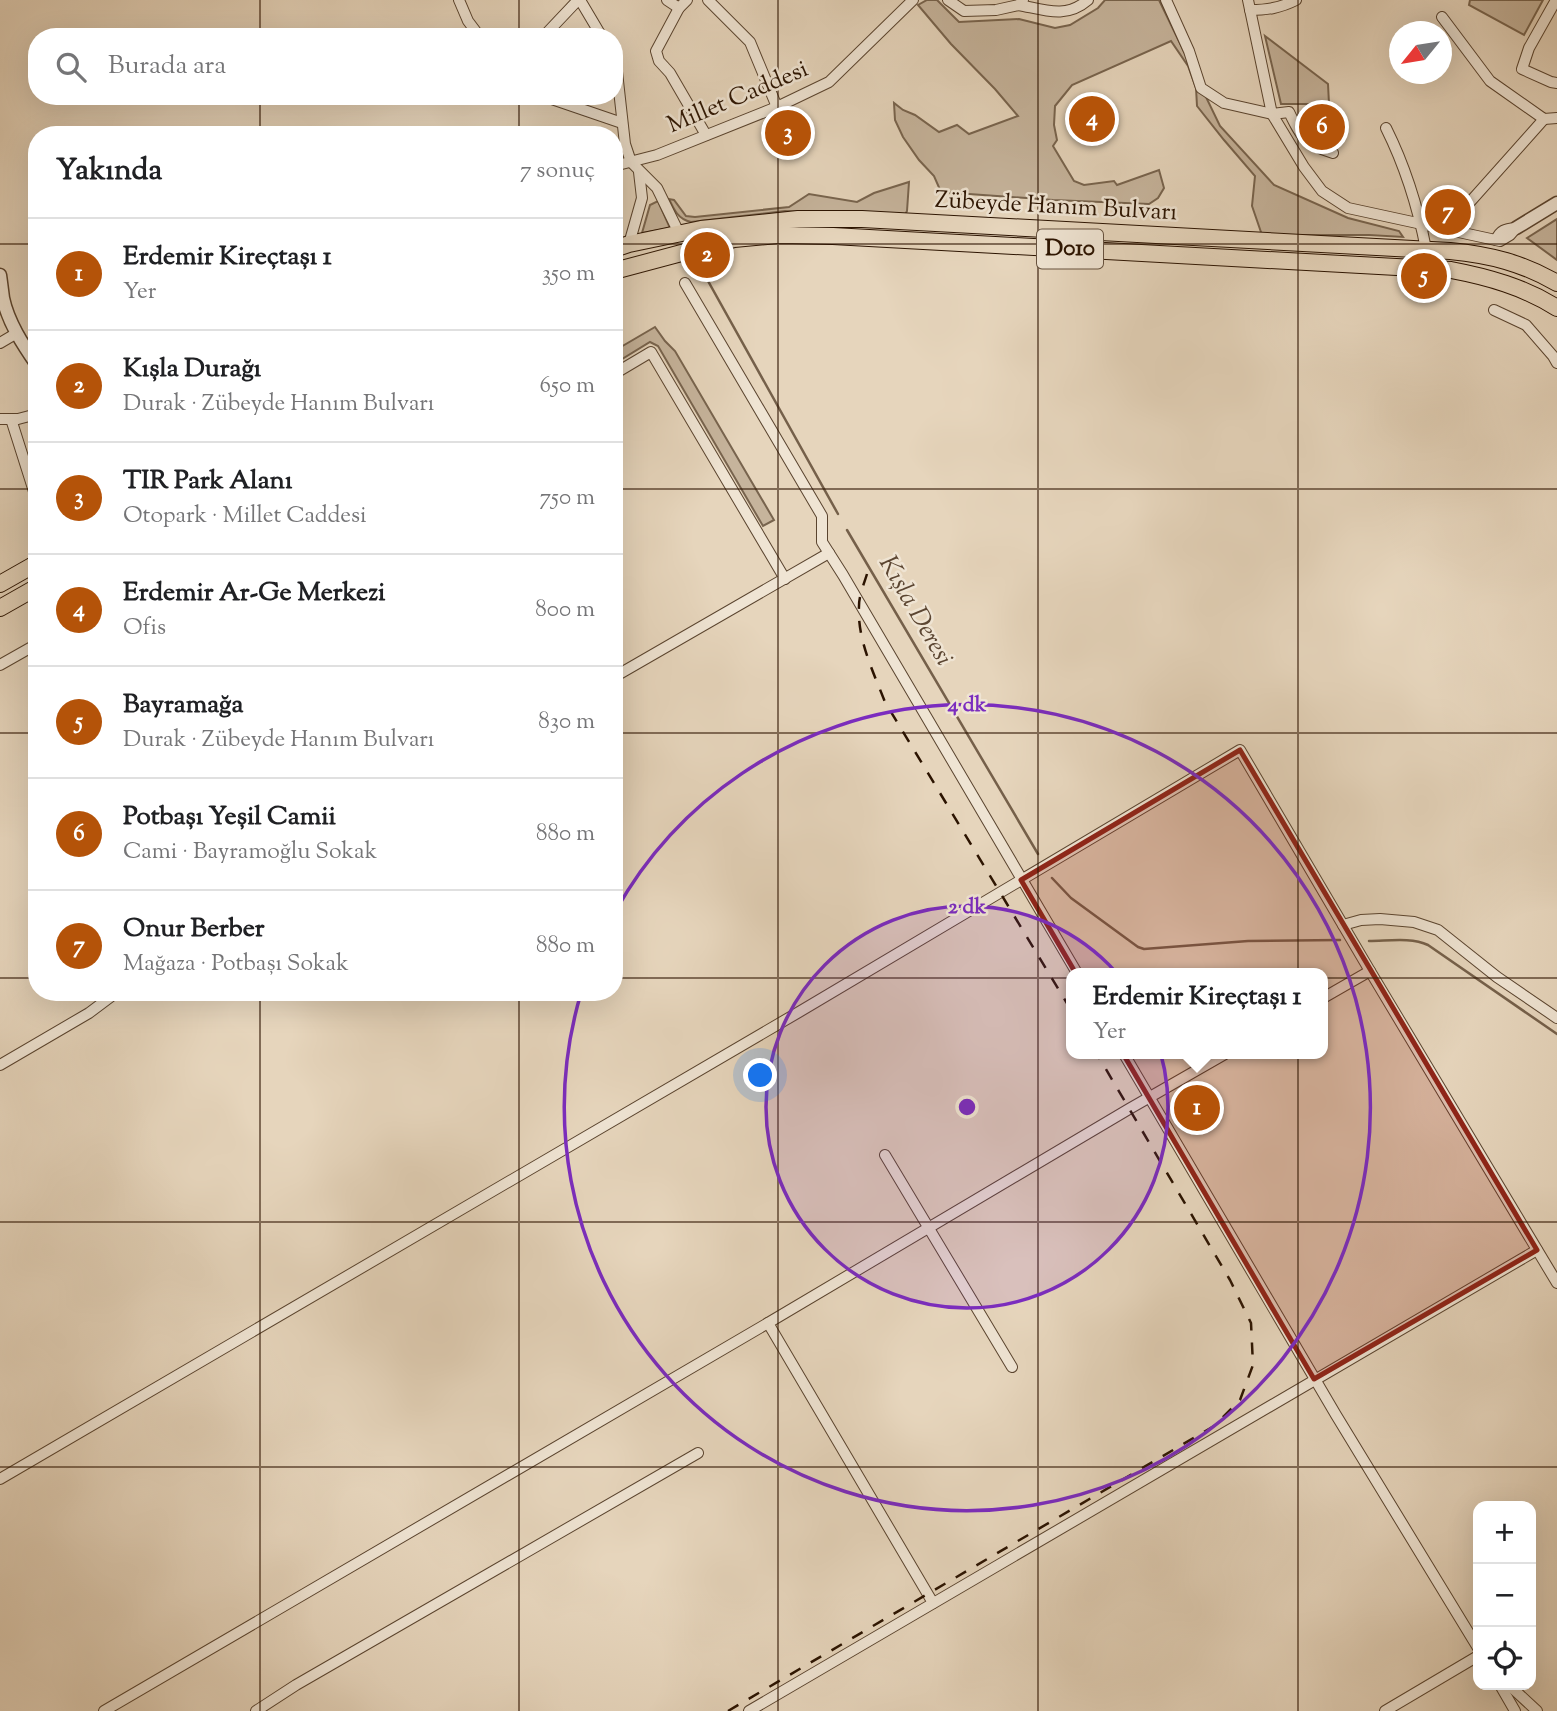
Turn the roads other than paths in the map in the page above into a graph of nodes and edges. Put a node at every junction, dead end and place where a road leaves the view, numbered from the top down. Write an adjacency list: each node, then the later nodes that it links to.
1 (579, 0): 17 (street); 18 (street)
2 (667, 0): 12 (street)
3 (708, 0): 22 (street)
4 (913, 0): 22 (street, Millet Caddesi)
5 (948, 0): 11 (street)
6 (1088, 0): 11 (street)
7 (1167, 0): 23 (street)
8 (1296, 0): 14 (street)
9 (1556, 0): 19 (street)
10 (461, 1): 16 (street)
11 (1021, 3)
12 (683, 4): 30 (street)
13 (1249, 5): 14 (street); 23 (street)
14 (1268, 5)
15 (1442, 17): 25 (street)
16 (473, 28)
17 (552, 28)
18 (596, 28)
19 (1557, 83)
20 (570, 105): 26 (street)
21 (621, 105): 26 (street)
22 (777, 107): 30 (street, Millet Caddesi)
23 (1272, 114): 31 (street); 36 (street)
24 (1557, 118): 25 (street)
25 (1544, 119): 38 (street)
26 (622, 122): 27 (street)
27 (623, 126)
28 (1387, 128): 36 (street)
29 (623, 129): 32 (street)
30 (706, 135): 32 (street, Millet Caddesi)
31 (1333, 153)
32 (631, 162): 33 (street, Millet Caddesi); 34 (street)
33 (623, 164)
34 (639, 172): 39 (street); 40 (street)
35 (1557, 203): 37 (street)
36 (1420, 223): 38 (street); 43 (street)
37 (1516, 228): 41 (street)
38 (1445, 230): 41 (street)
39 (678, 233): 42 (highway, Zübeyde Hanım Bulvarı / D010); 43 (highway, Zübeyde Hanım Bulvarı / D010)
40 (623, 241)
41 (1498, 241): 44 (street)
42 (623, 246)
43 (1426, 249): 44 (highway, Zübeyde Hanım Bulvarı / D010)
44 (1497, 258): 47 (highway); 49 (highway, Zübeyde Hanım Bulvarı / D010)
45 (623, 269): 47 (highway, Zübeyde Hanım Bulvarı / D010)
46 (0, 275): 52 (street)
47 (1489, 277): 50 (highway, Zübeyde Hanım Bulvarı / D010)
48 (685, 283): 60 (street)
49 (1557, 283)
50 (1557, 308)
51 (1494, 310): 55 (street)
52 (17, 333): 53 (street); 54 (street)
53 (0, 343)
54 (28, 351)
55 (1557, 363)
56 (623, 369): 62 (street)
57 (28, 415): 58 (street)
58 (6, 419): 59 (street)
59 (28, 477)
60 (829, 553): 62 (street); 69 (street)
61 (28, 568): 63 (highway)
62 (785, 579): 68 (street)
63 (0, 584)
64 (28, 592): 65 (highway)
65 (0, 608)
66 (28, 649): 67 (street)
67 (0, 665)
68 (623, 672)
69 (1021, 880): 70 (street); 71 (street); 88 (street)
70 (1343, 925): 72 (street); 75 (street)
71 (1074, 968)
72 (1370, 971): 73 (street); 82 (street)
73 (1328, 995)
74 (105, 1001): 78 (street)
75 (1557, 1018)
76 (1127, 1059): 79 (street)
77 (1216, 1059): 79 (street)
78 (0, 1065)
79 (1150, 1097): 81 (street); 86 (street)
80 (885, 1155): 81 (street)
81 (929, 1227): 84 (street); 85 (street)
82 (1537, 1250): 83 (street); 86 (street)
83 (1557, 1283)
84 (768, 1323): 89 (street); 94 (street)
85 (1012, 1367)
86 (1314, 1379): 89 (street); 90 (street)
87 (698, 1453): 95 (street)
88 (0, 1479)
89 (933, 1603): 96 (street)
90 (1473, 1640)
91 (1473, 1659): 97 (street)
92 (1503, 1690): 98 (street)
93 (1514, 1690): 99 (street)
94 (104, 1711)
95 (256, 1711)
96 (749, 1711)
97 (1385, 1711)
98 (1515, 1711)
99 (1537, 1711)

